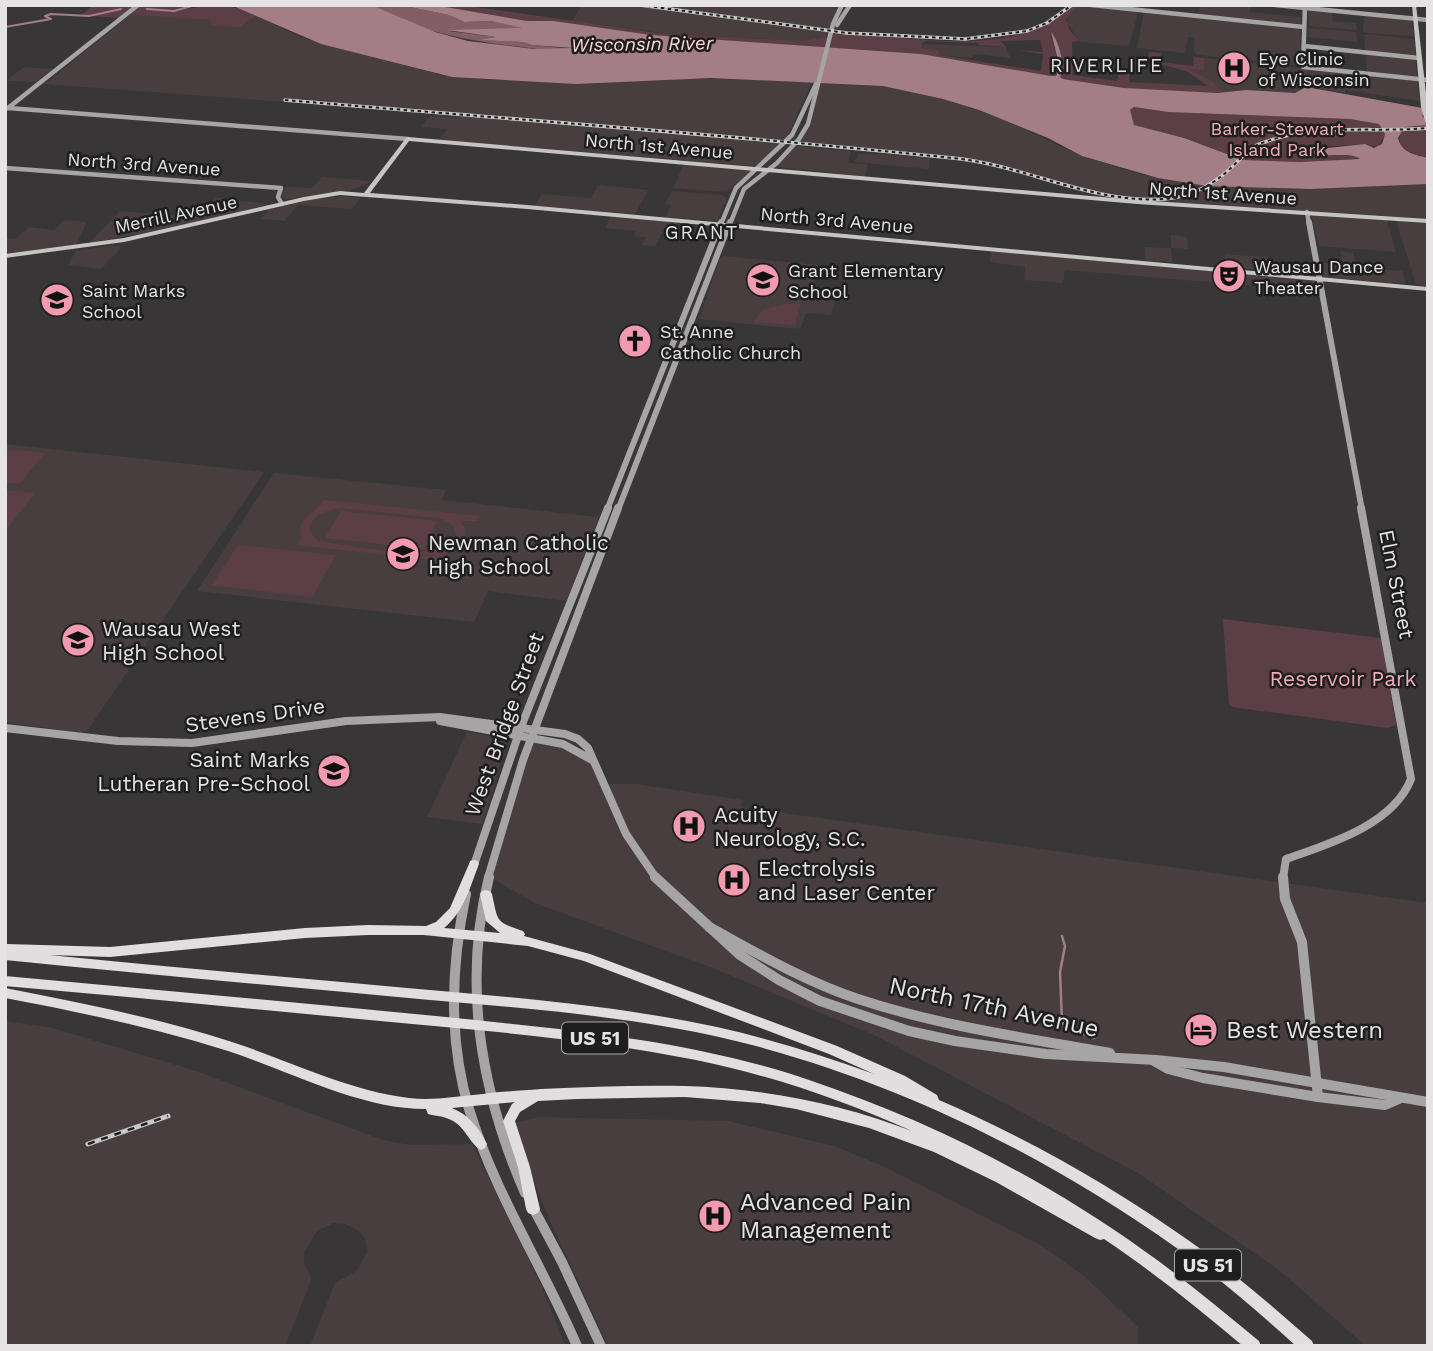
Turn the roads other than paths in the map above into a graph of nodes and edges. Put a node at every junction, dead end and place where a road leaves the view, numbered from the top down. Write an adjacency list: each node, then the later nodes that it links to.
1 (138, 5): 18 (street)
2 (842, 5): 13 (street)
3 (850, 5): 13 (street)
4 (1091, 5): 9 (street)
5 (1275, 5): 8 (street)
6 (1414, 5): 10 (main road)
7 (1197, 7): 9 (street)
8 (1305, 7): 10 (street); 12 (street)
9 (1195, 16): 12 (street)
10 (1415, 19): 11 (street); 15 (main road)
11 (1428, 20)
12 (1304, 27): 14 (street)
13 (833, 30): 17 (street)
14 (1304, 46): 15 (street); 16 (street)
15 (1419, 58): 16 (main road)
16 (1425, 80): 19 (main road)
17 (816, 84): 22 (street, West Bridge Street); 23 (street, West Bridge Street)
18 (7, 109): 20 (street, North 1st Avenue)
19 (1428, 121)
20 (408, 139): 22 (main road, North 1st Avenue); 24 (main road)
21 (5, 168): 28 (street, North 3rd Avenue)
22 (760, 168): 23 (main road, North 1st Avenue); 31 (street, West Bridge Street)
23 (769, 169): 29 (main road, North 1st Avenue); 32 (street, West Bridge Street)
24 (374, 185): 25 (main road); 27 (main road)
25 (340, 193): 26 (main road, Merrill Avenue); 28 (main road, Merrill Avenue)
26 (351, 194): 27 (main road, North 3rd Avenue)
27 (366, 195): 31 (main road, North 3rd Avenue)
28 (282, 204): 33 (main road, Merrill Avenue)
29 (1307, 212): 30 (main road, North 1st Avenue); 34 (street, Elm Street)
30 (1428, 221)
31 (720, 224): 32 (main road, North 3rd Avenue); 37 (street, West Bridge Street)
32 (730, 225): 34 (main road, North 3rd Avenue); 39 (street, West Bridge Street)
33 (5, 256)
34 (1320, 278): 35 (main road, North 3rd Avenue); 52 (street, Elm Street)
35 (1428, 289)
36 (426, 717): 37 (street, Stevens Drive); 38 (street, Stevens Drive); 40 (street, Stevens Drive)
37 (521, 727): 39 (street, North 17th Avenue); 40 (street, West Bridge Street)
38 (5, 728)
39 (533, 734): 40 (street, North 17th Avenue); 42 (street, West Bridge Street); 51 (street, North 17th Avenue)
40 (518, 737): 41 (street, West Bridge Street)
41 (474, 863): 43 (highway); 44 (street, West Bridge Street)
42 (486, 894): 45 (street, West Bridge Street); 48 (highway)
43 (424, 930): 44 (highway); 46 (highway)
44 (458, 933): 45 (highway); 58 (street, West Bridge Street)
45 (478, 935): 48 (highway); 56 (street, West Bridge Street)
46 (5, 949)
47 (5, 956): 60 (highway, US 51)
48 (624, 971): 60 (highway)
49 (5, 981): 63 (highway, US 51)
50 (5, 993): 53 (highway)
51 (1154, 1061): 52 (street, North 17th Avenue); 55 (street, North 17th Avenue)
52 (1317, 1083): 55 (street, Elm Street); 57 (street, North 17th Avenue)
53 (348, 1087): 58 (highway); 61 (highway)
54 (536, 1097): 56 (highway); 62 (highway); 63 (highway)
55 (1318, 1097): 57 (street, North 17th Avenue)
56 (489, 1098): 58 (highway); 62 (street, West Bridge Street)
57 (1399, 1100): 59 (street)
58 (468, 1101): 61 (street, West Bridge Street)
59 (1428, 1101)
60 (942, 1105): 64 (highway, US 51)
61 (481, 1144): 65 (street, West Bridge Street)
62 (533, 1209): 66 (street, West Bridge Street)
63 (1138, 1256): 67 (highway, US 51)
64 (1306, 1344)
65 (578, 1346)
66 (601, 1346)
67 (1254, 1346)

